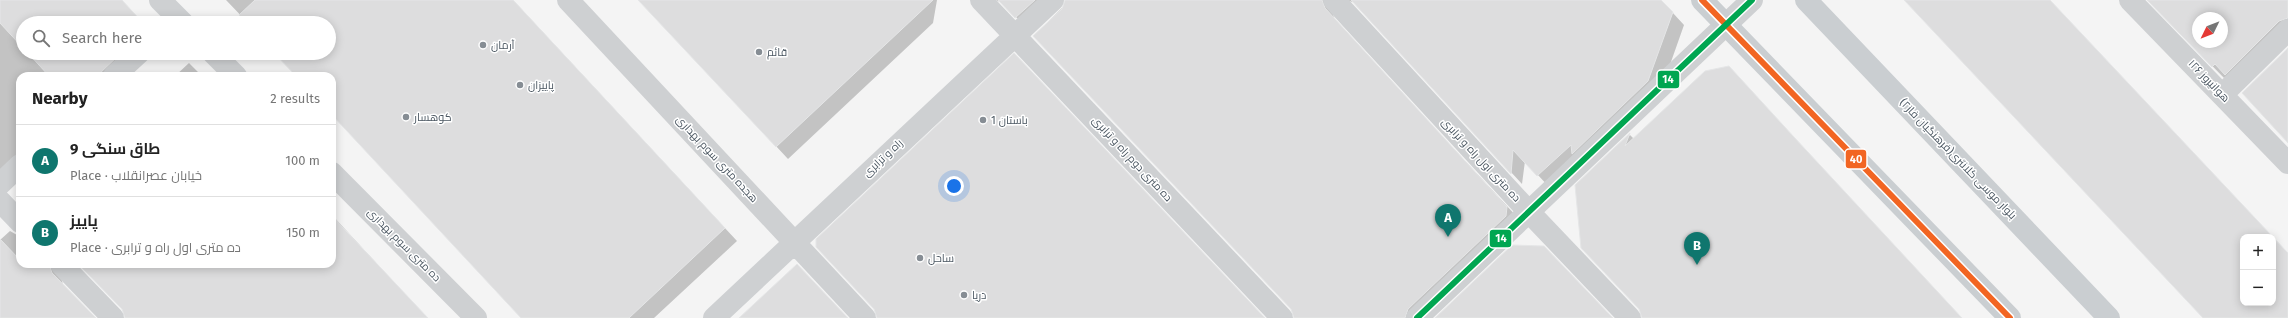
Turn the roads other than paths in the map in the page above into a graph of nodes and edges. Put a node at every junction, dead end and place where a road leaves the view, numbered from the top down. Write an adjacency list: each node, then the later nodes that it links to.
1 (160, 0): 10 (street)
2 (568, 0): 26 (street, هجده متری سوم بهداری)
3 (981, 0): 13 (street, ده متری دوم راه و ترابری)
4 (1053, 0): 13 (street, راه و ترابری)
5 (1334, 0): 24 (street, ده متری اول راه و ترابری)
6 (1702, 0): 11 (main road)
7 (1752, 0): 11 (street)
8 (1806, 0): 36 (main road, بلوار موسی کلانتری(فرهنگیان فاز۲))
9 (2130, 0): 18 (street, هوانیروز ۱۲۶)
10 (173, 16)
11 (1726, 26): 24 (street); 35 (main road)
12 (2288, 30): 18 (street)
13 (1015, 35): 26 (street, راه و ترابری); 32 (street, ده متری دوم راه و ترابری)
14 (131, 60): 16 (street)
15 (220, 60): 17 (street)
16 (118, 72)
17 (232, 72)
18 (2222, 94): 19 (street, هوانیروز ۱۲۶)
19 (2288, 163)
20 (16, 169): 22 (street)
21 (336, 177): 29 (street, ده متری سوم بهداری)
22 (0, 184)
23 (0, 201): 25 (street)
24 (1529, 212): 33 (street); 34 (street, ده متری اول راه و ترابری)
25 (16, 218)
26 (794, 241): 30 (street, راه و ترابری); 31 (street, هجده متری سوم بهداری)
27 (65, 268): 28 (street)
28 (113, 318)
29 (476, 318)
30 (714, 318)
31 (866, 318)
32 (1282, 318)
33 (1417, 318)
34 (1630, 318)
35 (2010, 318)
36 (2109, 318)

